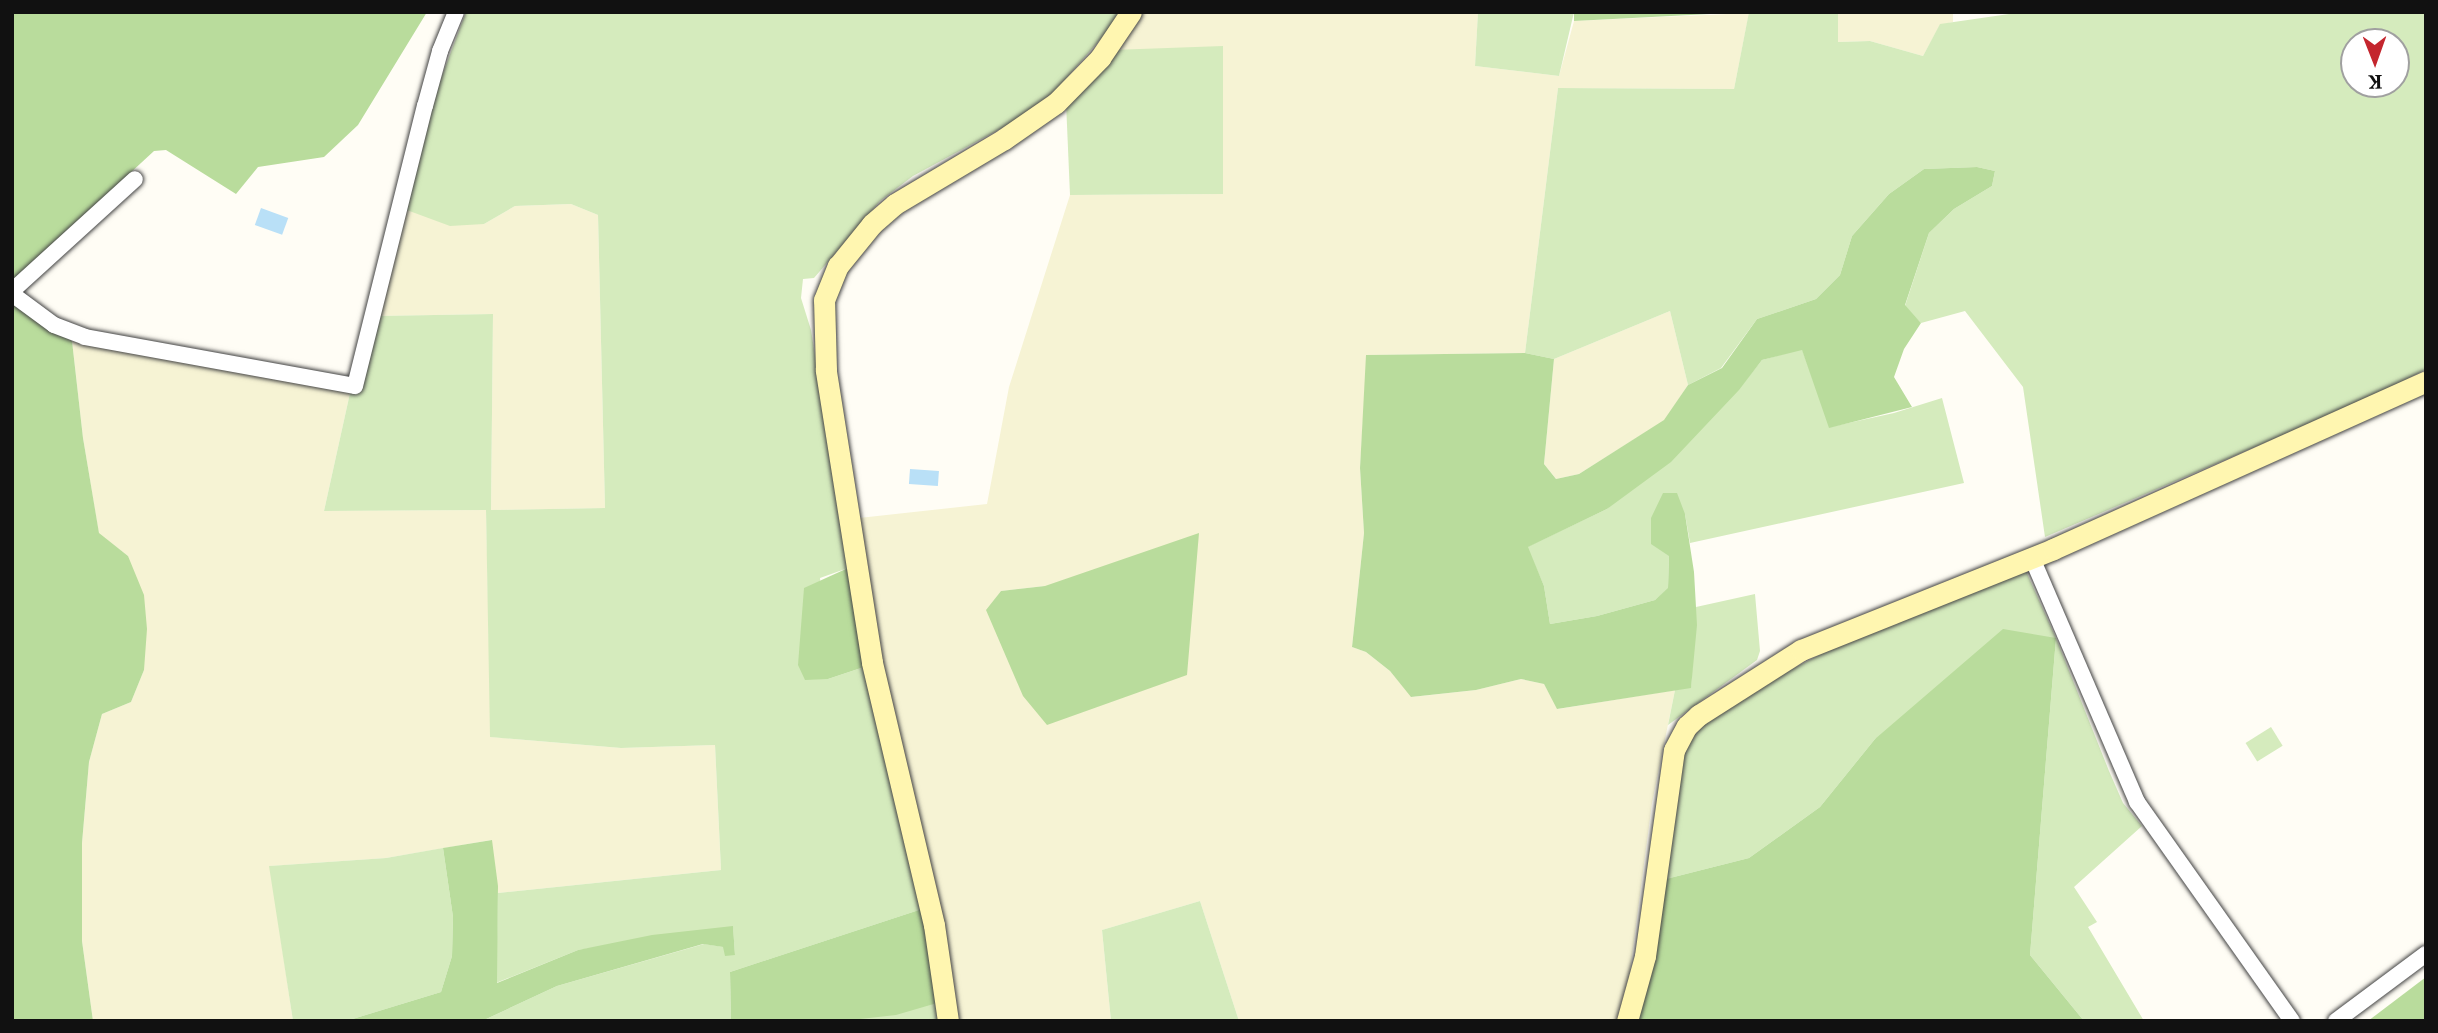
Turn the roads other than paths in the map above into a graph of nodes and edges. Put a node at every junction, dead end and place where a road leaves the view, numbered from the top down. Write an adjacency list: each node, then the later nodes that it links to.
1 (456, 12): 4 (street)
2 (1131, 12): 8 (street)
3 (135, 178): 4 (street)
4 (12, 293)
5 (2426, 381): 6 (street)
6 (2032, 558): 9 (street); 10 (street)
7 (2426, 954): 11 (street)
8 (948, 1021)
9 (1627, 1021)
10 (2292, 1021)
11 (2336, 1021)

